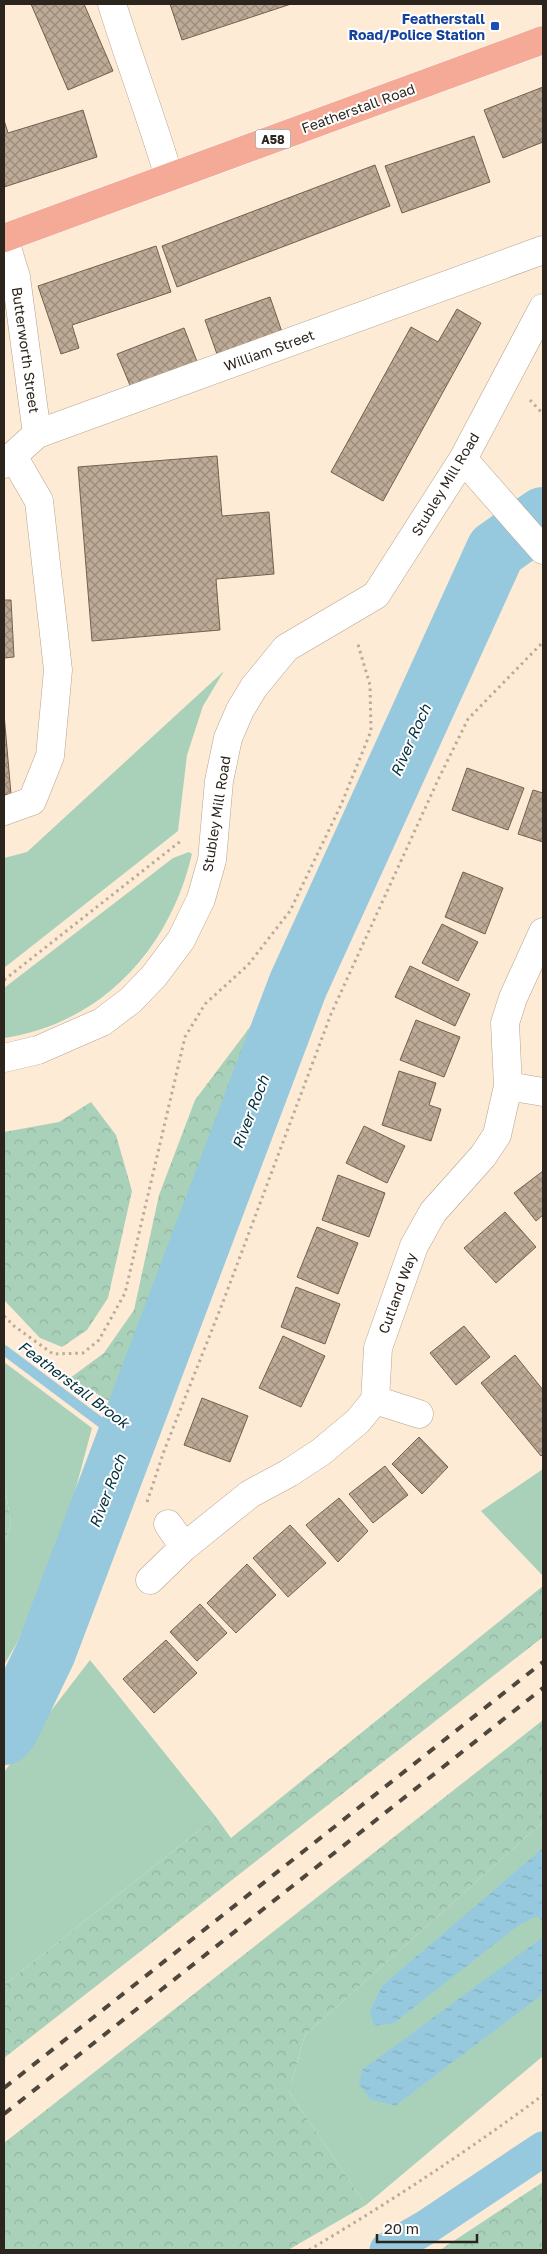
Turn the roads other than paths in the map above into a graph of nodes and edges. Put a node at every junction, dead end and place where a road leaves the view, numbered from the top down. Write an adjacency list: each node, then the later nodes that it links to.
1 (112, 4): 3 (street)
2 (543, 40): 3 (highway, Featherstall Road / A58)
3 (169, 178): 4 (highway, Featherstall Road / A58)
4 (4, 238): 7 (street, Butterworth Street)
5 (543, 250): 7 (street, William Street)
6 (543, 308): 8 (street, Stubley Mill Road)
7 (37, 434): 9 (street, William Street)
8 (463, 459): 10 (street); 13 (street, Stubley Mill Road)
9 (8, 460): 11 (street)
10 (543, 550)
11 (4, 810)
12 (543, 932): 14 (street, Cutland Way)
13 (4, 1058)
14 (508, 1086): 15 (street); 16 (street, Cutland Way)
15 (543, 1092)
16 (374, 1400): 17 (street); 19 (street)
17 (419, 1414)
18 (168, 1524): 19 (street)
19 (184, 1547): 20 (street)
20 (150, 1580)

